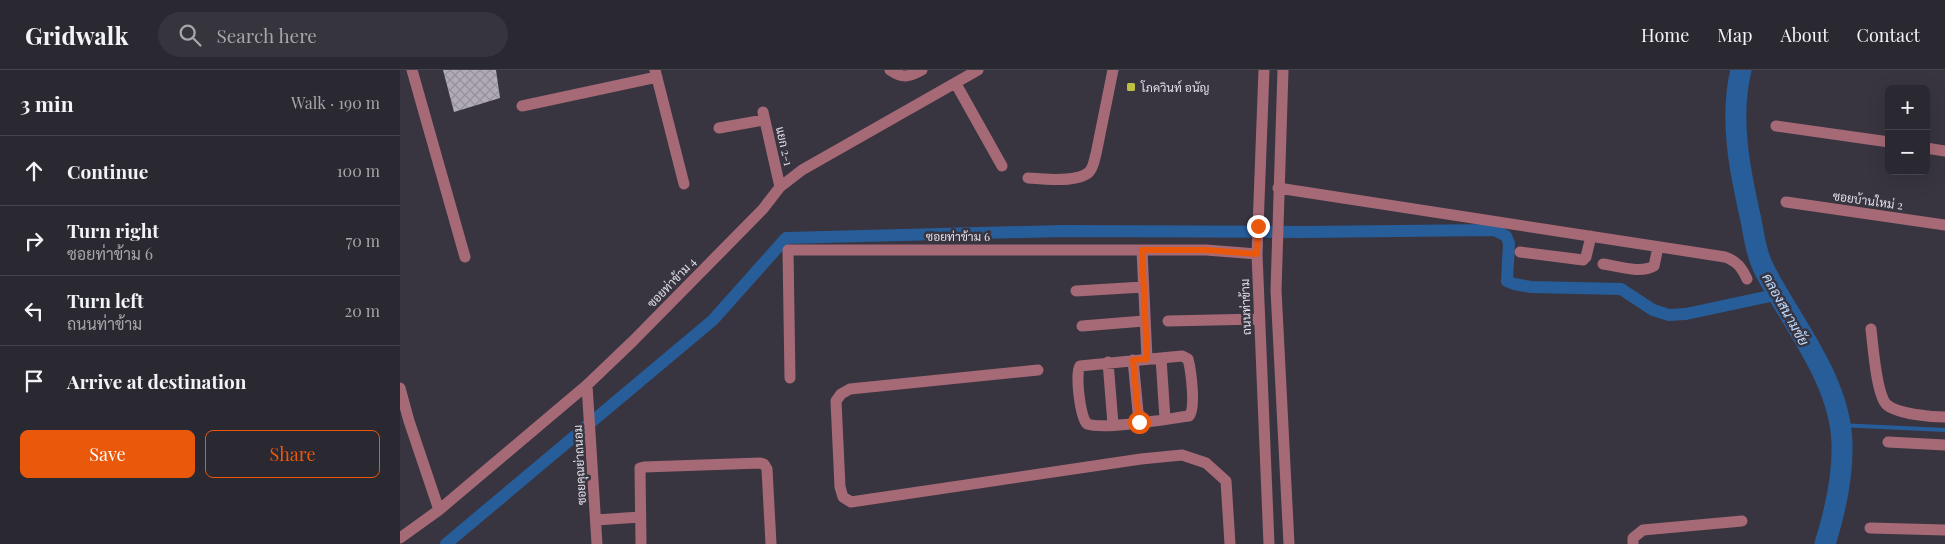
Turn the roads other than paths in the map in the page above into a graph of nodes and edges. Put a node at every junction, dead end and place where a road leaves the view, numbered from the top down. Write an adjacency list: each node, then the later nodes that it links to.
1 (412, 70): 28 (street)
2 (890, 70): 3 (street)
3 (922, 70)
4 (978, 70): 9 (street, ซอยท่าข้าม 4)
5 (1113, 70): 17 (street)
6 (1264, 70): 25 (street, ถนนท่าข้าม)
7 (1283, 70): 20 (street)
8 (656, 74): 10 (street); 18 (street)
9 (956, 84): 16 (street); 19 (street, ซอยท่าข้าม 4)
10 (522, 106)
11 (1776, 126): 13 (street)
12 (719, 128): 19 (street, แยก 2-1)
13 (1885, 141)
14 (1930, 149): 15 (street)
15 (1945, 151)
16 (1002, 166)
17 (1028, 178)
18 (684, 184)
19 (780, 188): 44 (street, ซอยท่าข้าม 4)
20 (1278, 188): 23 (street); 64 (street)
21 (1786, 202): 22 (street, ซอยบ้านใหม่ 2)
22 (1945, 225)
23 (1590, 236): 24 (street); 27 (street)
24 (1658, 247): 29 (street); 30 (street)
25 (1257, 249): 26 (street, ซอยท่าข้าม 6); 33 (street, ถนนท่าข้าม)
26 (1142, 250): 31 (street); 43 (street, ซอยท่าข้าม 6)
27 (1520, 252)
28 (465, 257)
29 (1603, 264)
30 (1747, 279)
31 (1143, 287): 32 (street); 34 (street)
32 (1076, 291)
33 (1258, 319): 35 (street); 63 (street, ถนนท่าข้าม)
34 (1144, 321): 36 (street); 39 (street)
35 (1168, 321)
36 (1082, 326)
37 (1871, 329): 46 (street)
38 (1161, 358): 39 (street); 47 (street); 47 (street)
39 (1147, 359): 40 (street)
40 (1133, 360): 41 (street); 48 (street)
41 (1108, 362): 49 (street); 49 (street)
42 (1038, 370): 62 (street)
43 (790, 378)
44 (587, 385): 52 (street, ซอยท่าข้าม 4); 54 (street, ซอยคุณย่าถนอม)
45 (400, 388): 52 (street)
46 (1945, 418)
47 (1165, 419): 48 (street)
48 (1139, 422): 49 (street)
49 (1113, 424)
50 (1888, 442): 51 (street)
51 (1945, 445)
52 (439, 510): 58 (street, ซอยท่าข้าม 4)
53 (640, 517): 54 (street); 60 (street); 61 (street)
54 (596, 520): 59 (street, ซอยคุณย่าถนอม)
55 (1742, 521): 65 (street)
56 (1870, 528): 57 (street)
57 (1945, 530)
58 (400, 538)
59 (597, 544)
60 (640, 544)
61 (771, 544)
62 (1230, 544)
63 (1269, 544)
64 (1289, 544)
65 (1633, 544)

